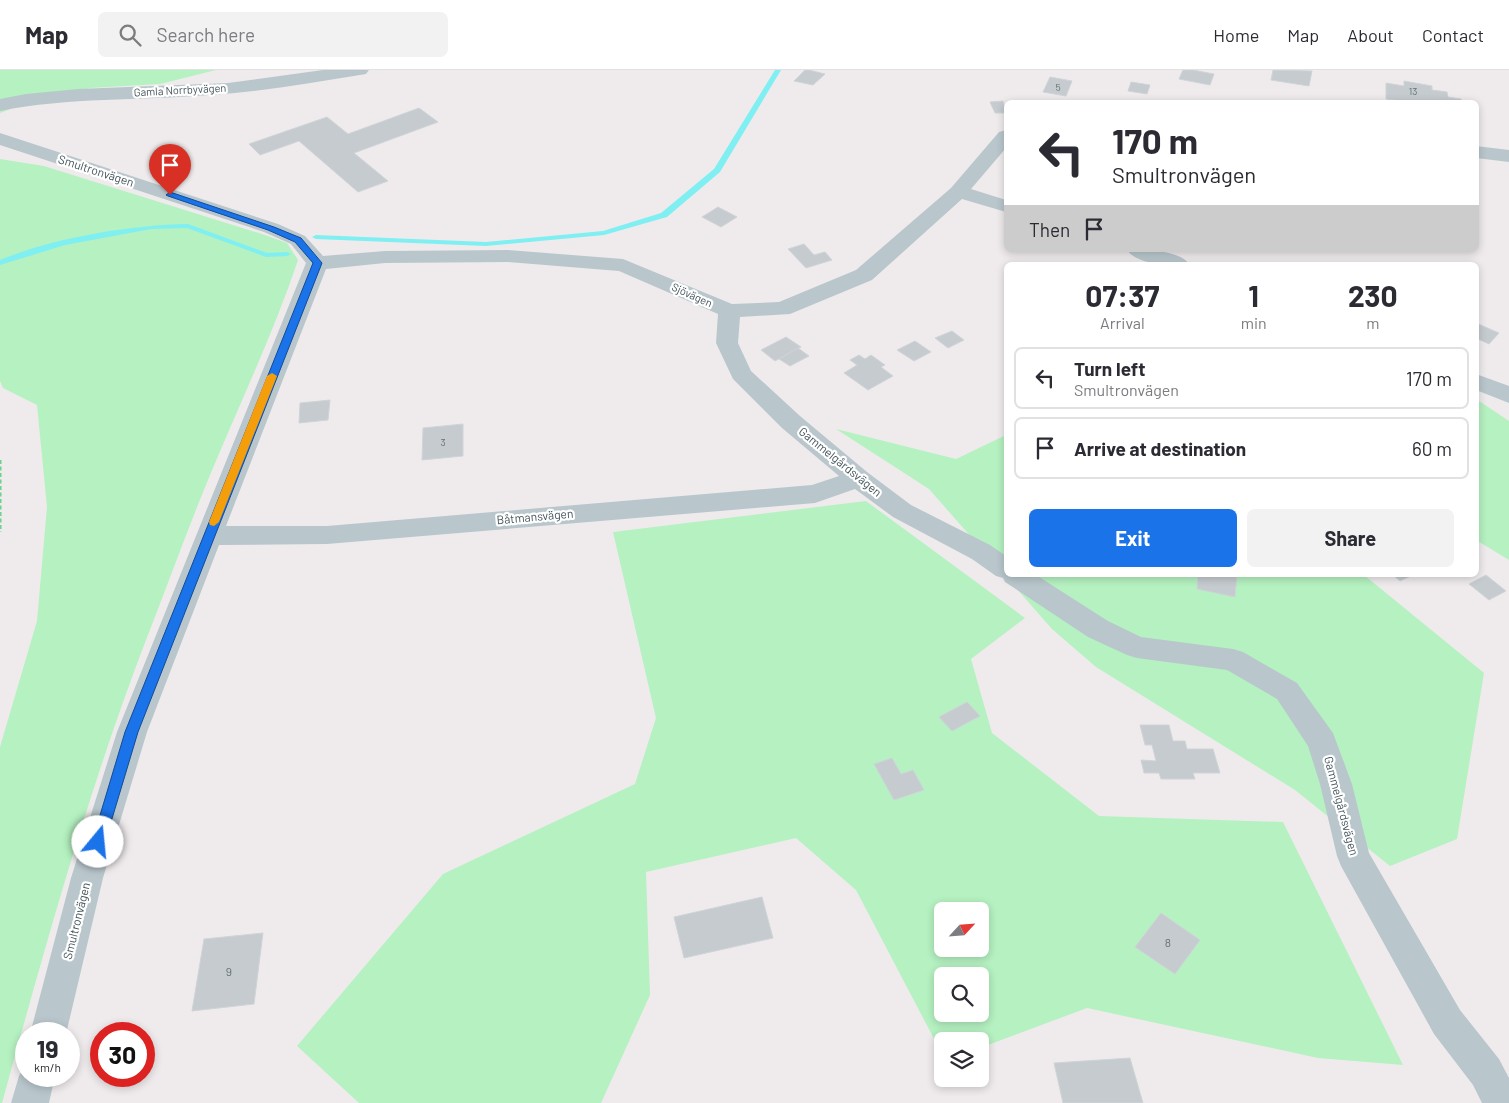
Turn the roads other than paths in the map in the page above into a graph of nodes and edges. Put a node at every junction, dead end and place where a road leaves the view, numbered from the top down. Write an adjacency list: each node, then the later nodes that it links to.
1 (360, 70): 2 (street, Gamla Norrbyvägen)
2 (0, 105)
3 (1004, 138): 7 (street, Sjövägen)
4 (0, 139): 11 (street, Smultronvägen)
5 (1479, 152): 6 (street)
6 (1509, 156)
7 (958, 192): 8 (street); 12 (street, Sjövägen)
8 (1004, 205)
9 (1143, 252): 10 (street)
10 (1171, 262)
11 (317, 263): 12 (street, Sjövägen); 16 (street, Smultronvägen)
12 (729, 311): 15 (street, Gammelgårdsvägen)
13 (1479, 382): 14 (street)
14 (1509, 395)
15 (858, 478): 16 (street, Båtmansvägen); 17 (street, Gammelgårdsvägen)
16 (208, 536): 19 (street, Smultronvägen)
17 (1004, 568)
18 (1019, 577): 22 (street, Gammelgårdsvägen)
19 (51, 1022)
20 (34, 1087): 21 (street)
21 (30, 1103)
22 (1502, 1103)

